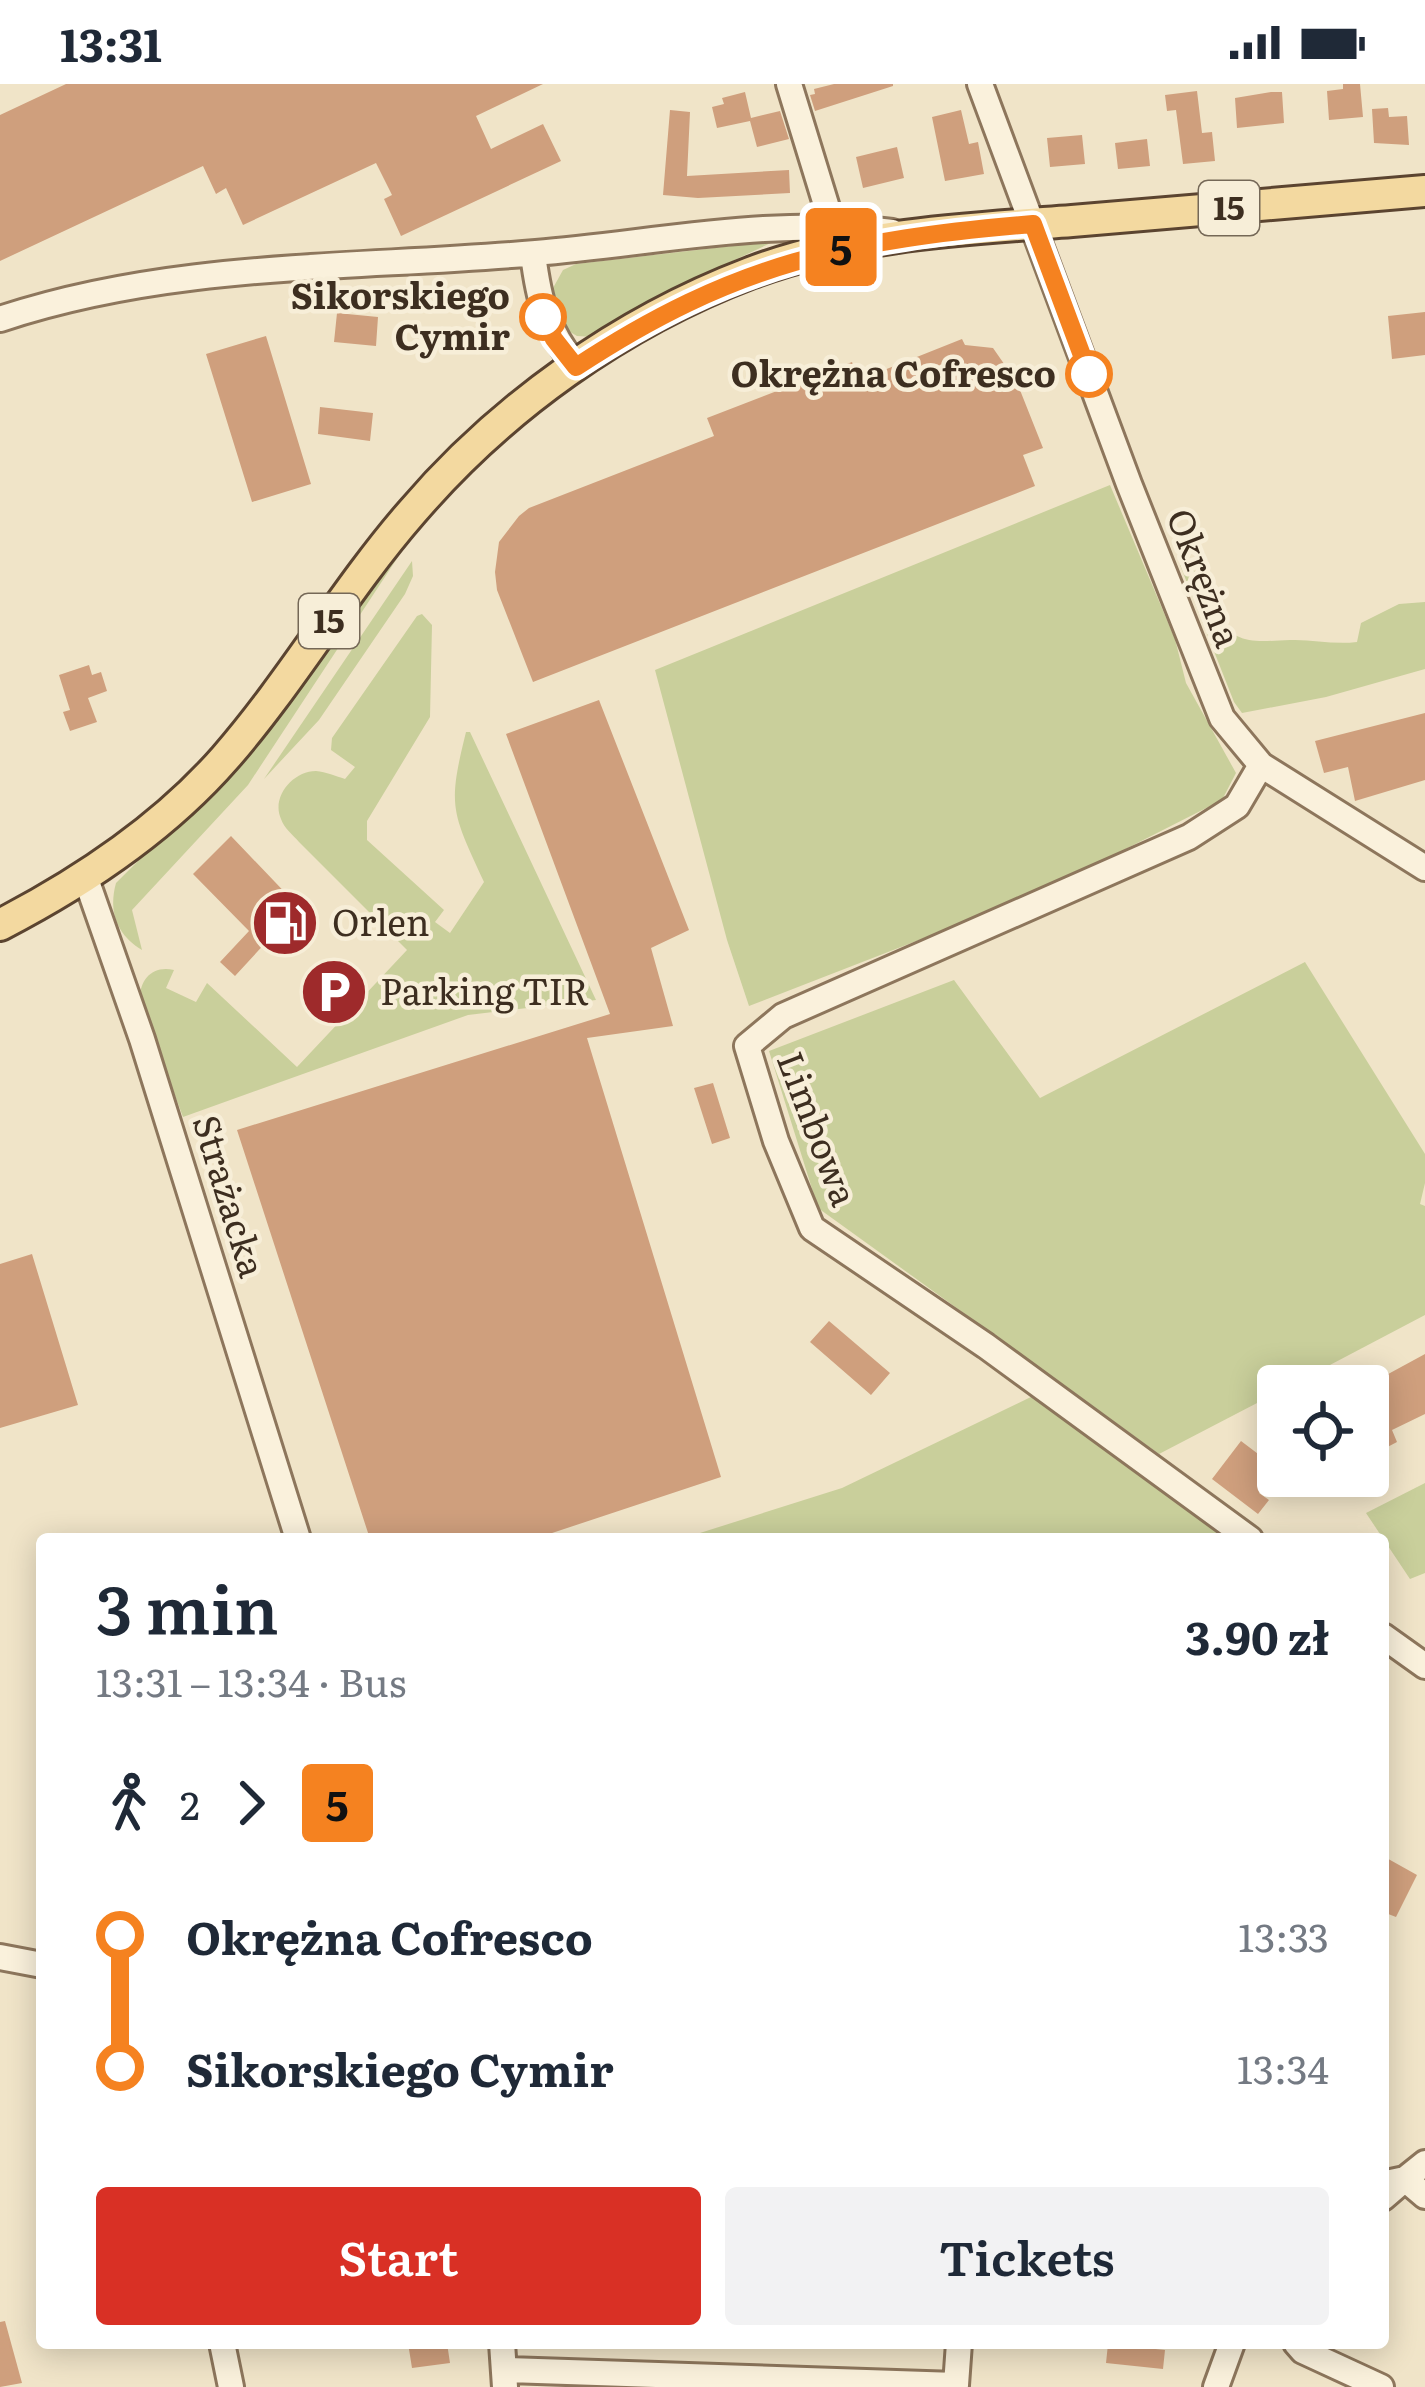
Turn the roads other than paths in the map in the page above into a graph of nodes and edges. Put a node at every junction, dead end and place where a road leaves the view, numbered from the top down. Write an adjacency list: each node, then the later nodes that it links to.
1 (789, 84): 4 (street)
2 (980, 84): 5 (street, Okrężna)
3 (1425, 191): 5 (main road, 15)
4 (832, 224): 6 (street); 7 (street)
5 (1033, 224): 6 (main road, 15); 10 (street, Okrężna)
6 (912, 235): 9 (main road, 15)
7 (533, 254): 8 (street); 9 (street)
8 (0, 319)
9 (576, 367): 12 (main road, 15)
10 (1262, 765): 11 (street, Okrężna); 15 (street, Limbowa)
11 (1425, 868)
12 (85, 876): 13 (main road, 15); 14 (street, Strażacka)
13 (0, 925)
14 (296, 1533)
15 (1242, 1533)
16 (1389, 1640): 17 (street)
17 (1425, 1666)
18 (0, 1957): 19 (street)
19 (36, 1964)
20 (1404, 2176): 21 (street)
21 (1425, 2196)
22 (223, 2349): 27 (street)
23 (959, 2349): 26 (street)
24 (1230, 2349): 28 (street)
25 (1301, 2349): 29 (street)
26 (506, 2378)
27 (231, 2387)
28 (1216, 2387)
29 (1381, 2387)

